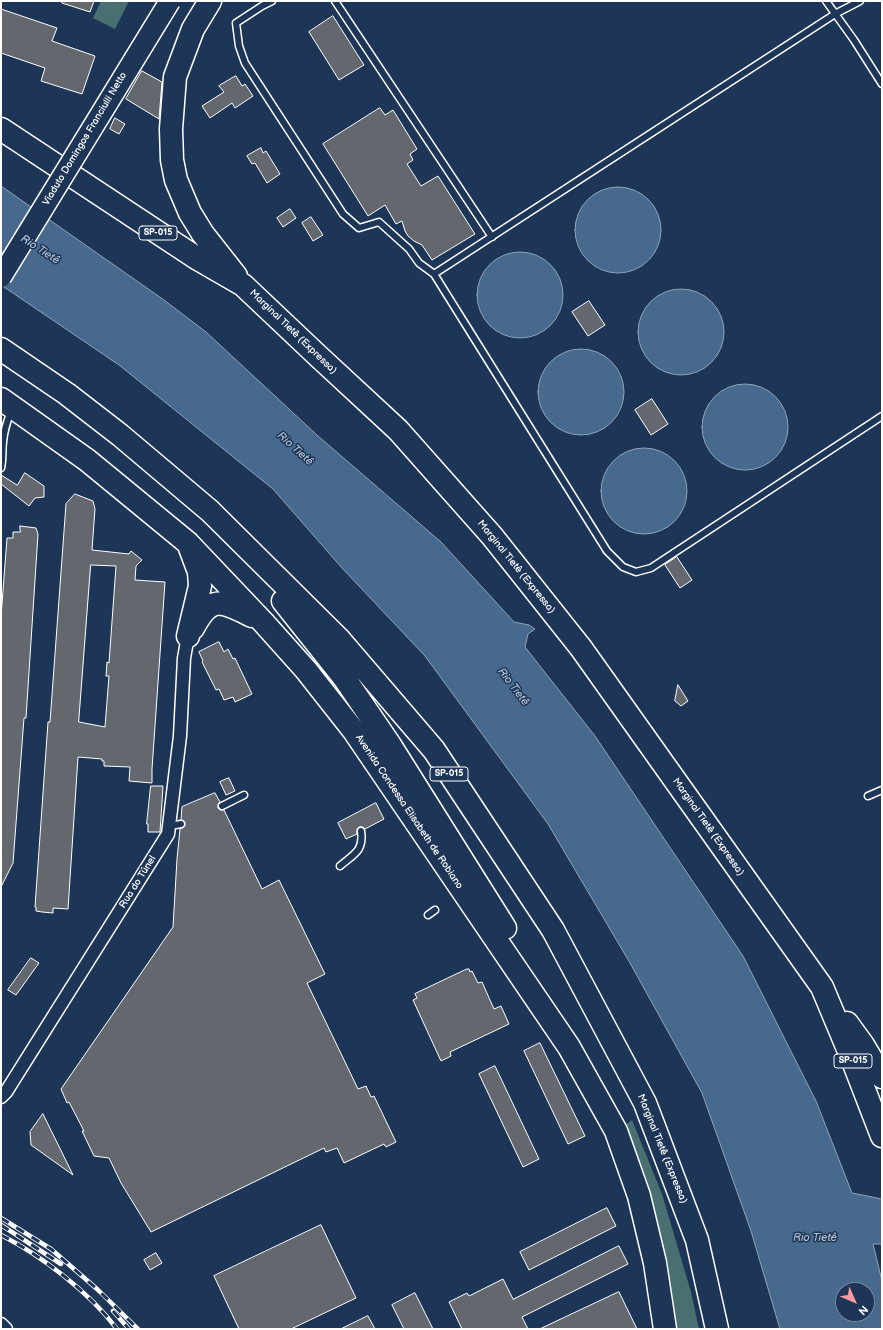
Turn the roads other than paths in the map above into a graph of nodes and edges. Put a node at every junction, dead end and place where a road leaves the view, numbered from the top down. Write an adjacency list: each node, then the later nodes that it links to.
1 (170, 1): 12 (main road, Viaduto Domingos Franciulli Netto, bridge)
2 (210, 1): 13 (highway)
3 (272, 1): 11 (lane)
4 (335, 1): 10 (lane)
5 (826, 1): 7 (lane)
6 (860, 1): 7 (lane)
7 (835, 14): 8 (lane); 10 (lane)
8 (882, 84)
9 (1, 129): 13 (highway, Marginal Tietê (Expressa) / SP-015)
10 (492, 236): 11 (lane)
11 (434, 274): 16 (lane)
12 (1, 277)
13 (243, 285): 30 (highway, Marginal Tietê (Expressa) / SP-015)
14 (1, 349): 18 (highway, Marginal Tietê (Expressa) / SP-015)
15 (6, 403): 17 (lane); 19 (highway, Avenida Condessa Elisabeth de Robiano)
16 (882, 416)
17 (1, 468)
18 (210, 511): 33 (highway); 38 (highway, Marginal Tietê (Expressa) / SP-015)
19 (188, 543): 20 (highway, Avenida Condessa Elisabeth de Robiano); 21 (highway)
20 (263, 622): 21 (highway); 33 (highway, Avenida Condessa Elisabeth de Robiano)
21 (188, 636): 32 (street, Rua do Túnel)
22 (882, 790): 24 (lane)
23 (244, 795): 25 (lane)
24 (868, 796)
25 (222, 806)
26 (361, 831): 27 (lane)
27 (340, 866)
28 (435, 910): 29 (lane)
29 (428, 915)
30 (822, 988): 31 (highway); 34 (highway, Marginal Tietê (Expressa) / SP-015)
31 (882, 1077)
32 (1, 1097)
33 (616, 1131): 37 (highway, Avenida Condessa Elisabeth de Robiano)
34 (882, 1136)
35 (1, 1324): 36 (street)
36 (6, 1329)
37 (665, 1329)
38 (717, 1329)

